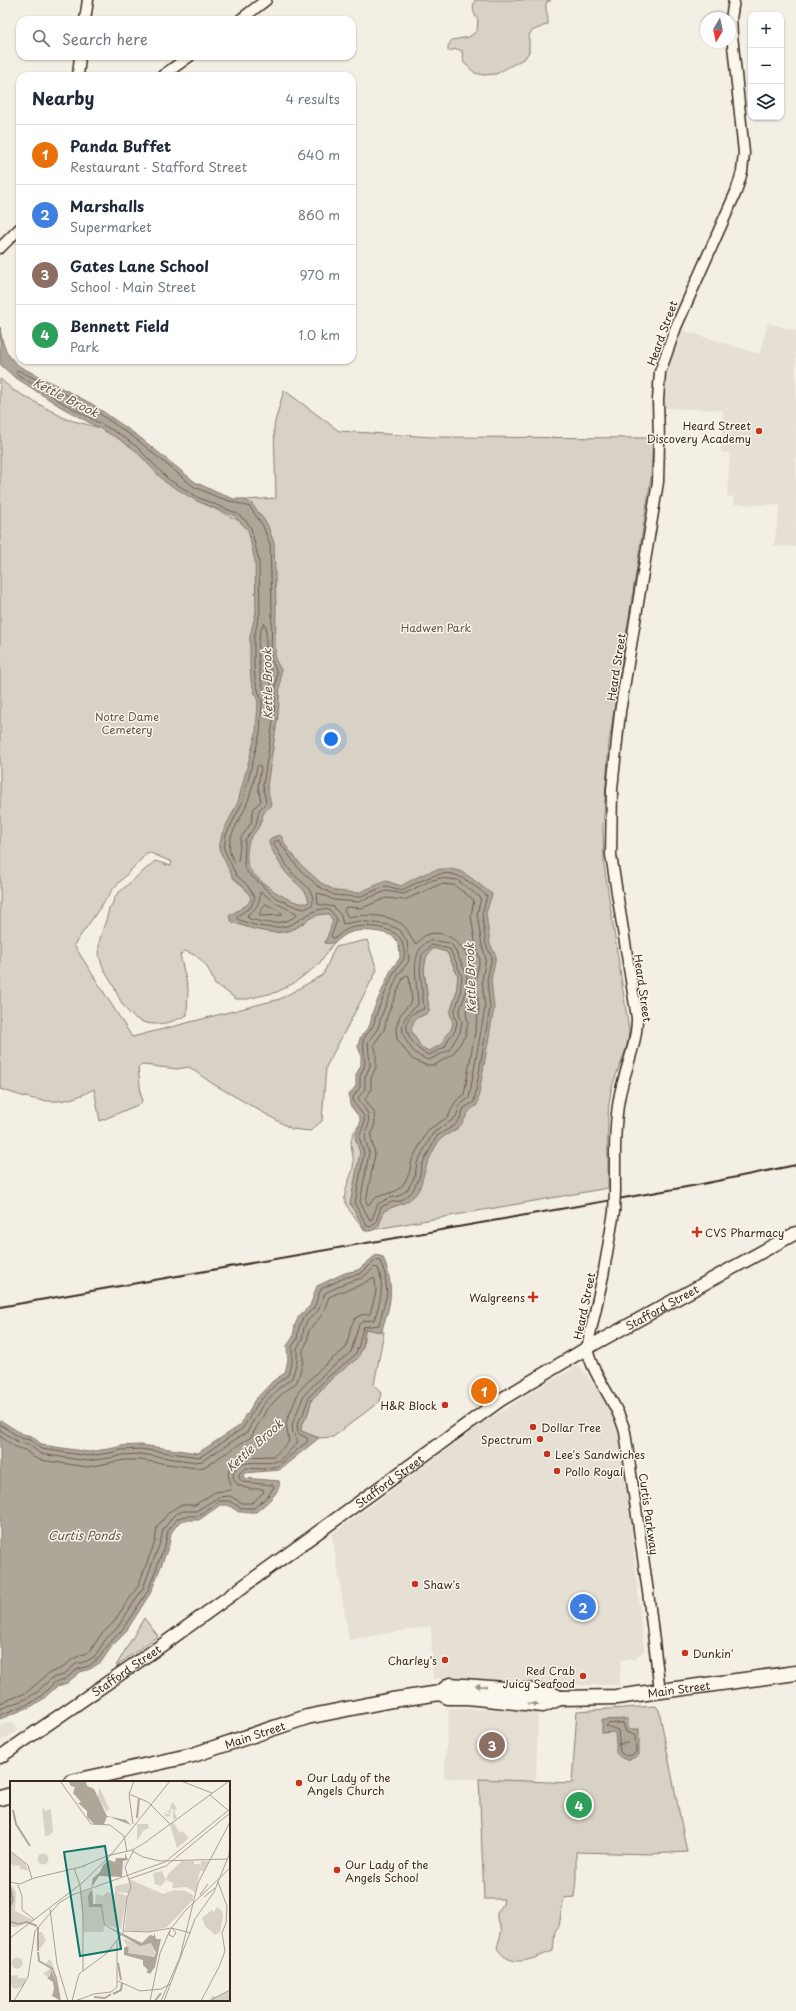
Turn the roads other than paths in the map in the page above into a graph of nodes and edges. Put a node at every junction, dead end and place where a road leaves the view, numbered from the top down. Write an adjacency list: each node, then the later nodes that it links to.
1 (88, 0): 4 (street)
2 (266, 0): 5 (street)
3 (734, 0): 13 (street, Heard Street, bridge)
4 (86, 16)
5 (245, 16)
6 (80, 60): 8 (street)
7 (184, 60): 9 (street)
8 (78, 72)
9 (168, 72)
10 (16, 232): 11 (street)
11 (0, 248)
12 (796, 1233): 13 (main road, Stafford Street)
13 (587, 1348): 15 (street, Curtis Parkway); 16 (main road, Stafford Street)
14 (796, 1673): 15 (highway, Main Street)
15 (660, 1691): 17 (highway, Main Street)
16 (0, 1757)
17 (76, 1781)
18 (10, 1795): 19 (highway)
19 (0, 1798)

